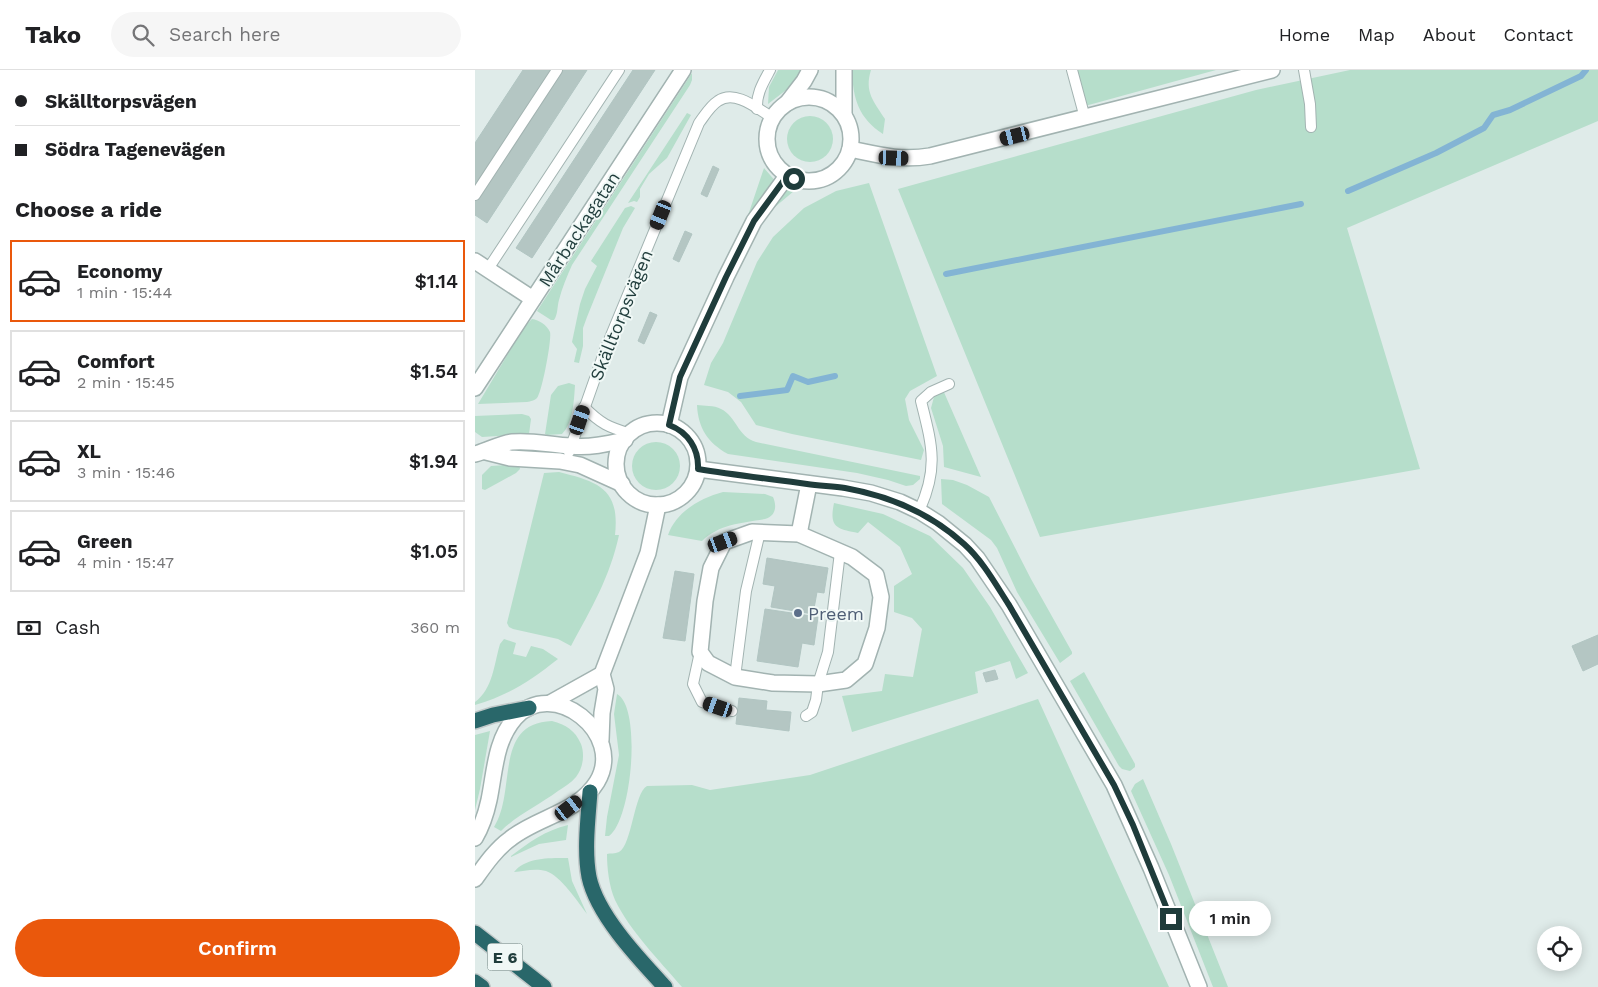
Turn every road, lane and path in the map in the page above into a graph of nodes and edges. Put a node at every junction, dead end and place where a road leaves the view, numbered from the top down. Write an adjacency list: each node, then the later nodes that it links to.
1 (557, 70): 18 (lane)
2 (619, 70): 20 (lane)
3 (683, 70): 21 (street, Mårbackagatan)
4 (770, 70): 11 (lane)
5 (810, 70): 10 (street)
6 (844, 70): 12 (street)
7 (1072, 70): 14 (lane)
8 (1272, 70): 14 (street)
9 (1304, 70): 15 (lane)
10 (787, 103): 12 (street); 13 (street)
11 (757, 109): 13 (lane, Skälltorpsvägen); 24 (lane, Skälltorpsvägen)
12 (844, 115): 16 (street)
13 (773, 118): 17 (street)
14 (1085, 118): 16 (street)
15 (1311, 127)
16 (850, 149): 17 (street)
17 (787, 176): 25 (street)
18 (475, 195)
19 (475, 261): 20 (street)
20 (488, 270): 21 (street)
21 (533, 299): 23 (street, Mårbackagatan)
22 (949, 384): 34 (lane)
23 (475, 388)
24 (584, 406): 26 (lane); 27 (lane, Skälltorpsvägen)
25 (669, 425): 26 (street); 30 (street)
26 (628, 437): 27 (street); 31 (street)
27 (571, 446): 28 (street); 29 (lane, Skälltorpsvägen)
28 (481, 453): 29 (street)
29 (565, 462): 31 (street)
30 (698, 469): 32 (street); 33 (street)
31 (622, 484): 33 (street)
32 (809, 484): 34 (street); 36 (street)
33 (658, 505): 39 (street)
34 (919, 511): 56 (street)
35 (759, 532): 36 (street); 38 (street); 40 (lane)
36 (799, 534): 37 (street)
37 (841, 552): 41 (lane); 41 (street)
38 (700, 652): 40 (street); 44 (lane)
39 (602, 674): 42 (street); 47 (street)
40 (735, 677): 41 (street)
41 (818, 684): 45 (lane)
42 (550, 703): 43 (street); 47 (street)
43 (529, 708): 46 (highway); 49 (street)
44 (732, 711)
45 (806, 716)
46 (475, 721)
47 (601, 740): 48 (street)
48 (590, 792): 50 (street); 55 (highway)
49 (475, 838)
50 (475, 879)
51 (475, 934): 54 (highway, E 6)
52 (475, 982): 53 (highway, E 6)
53 (481, 987)
54 (544, 987)
55 (665, 987)
56 (1199, 987)

